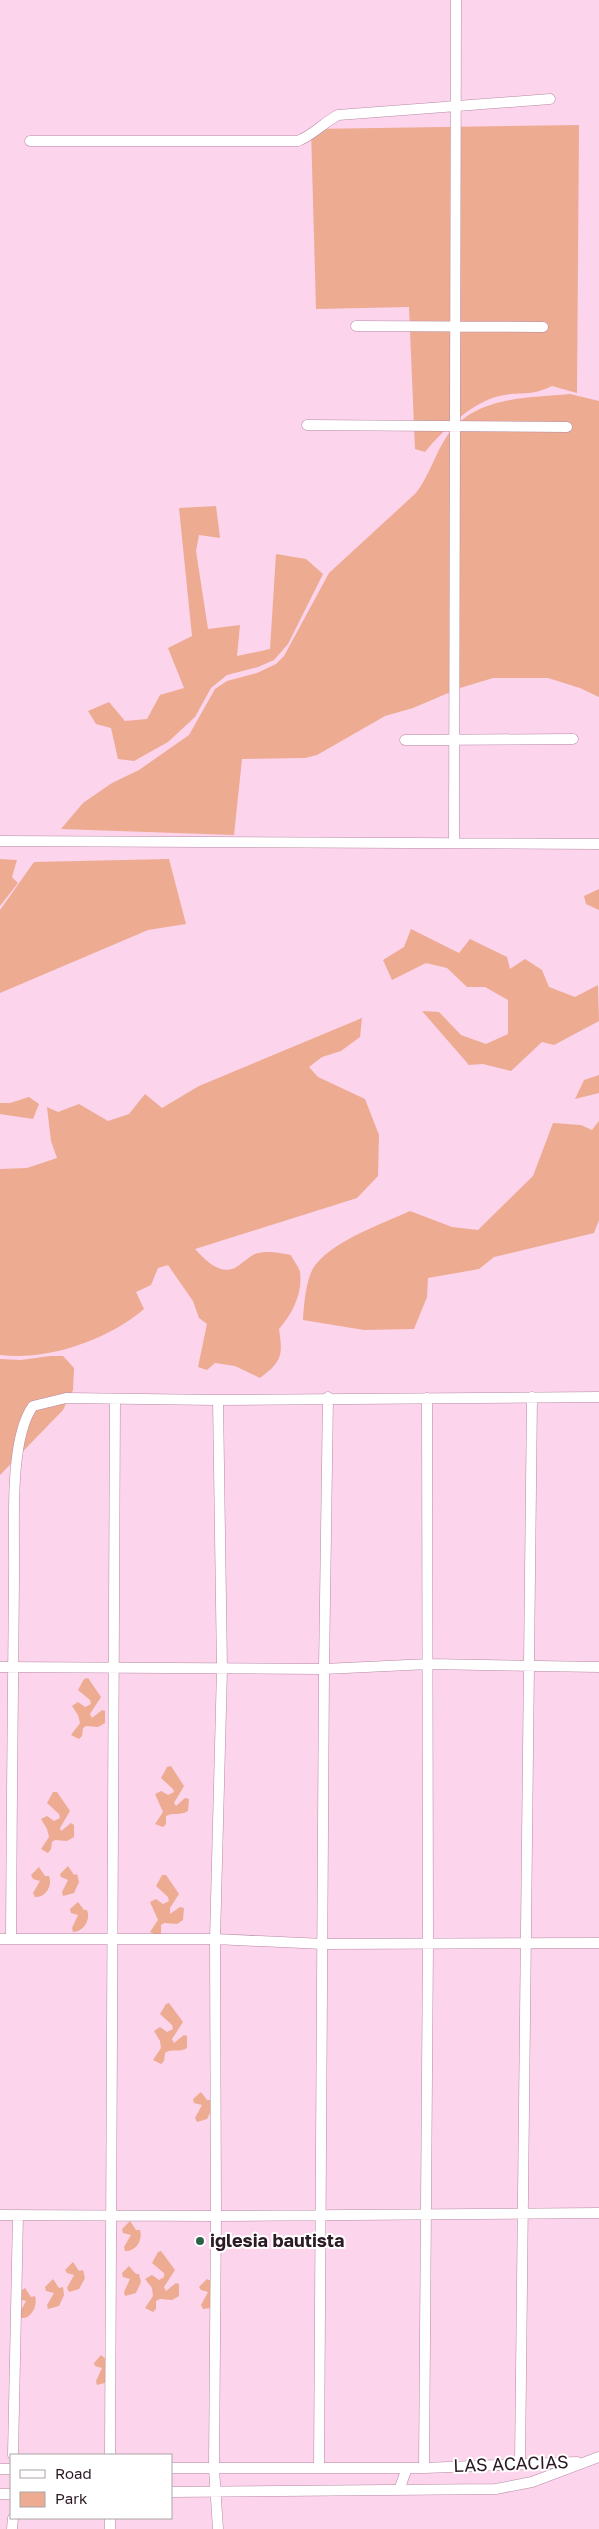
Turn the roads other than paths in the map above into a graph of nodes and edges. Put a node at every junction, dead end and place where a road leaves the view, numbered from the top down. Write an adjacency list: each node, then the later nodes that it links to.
1 (456, 0): 3 (street)
2 (550, 99): 3 (street)
3 (456, 106): 4 (street); 6 (street)
4 (30, 141)
5 (356, 326): 6 (street)
6 (456, 327): 7 (street); 9 (street)
7 (544, 327)
8 (307, 425): 9 (street)
9 (455, 426): 10 (street); 11 (street)
10 (567, 428)
11 (455, 739): 12 (street); 13 (street); 15 (street)
12 (573, 739)
13 (405, 740)
14 (0, 841): 15 (street)
15 (454, 843): 16 (street)
16 (599, 844)
17 (532, 1397): 18 (street); 20 (street); 25 (street)
18 (599, 1397)
19 (328, 1398): 20 (street); 22 (street); 30 (street)
20 (427, 1398): 23 (street)
21 (115, 1400): 22 (street); 24 (street); 28 (street)
22 (218, 1400): 29 (street)
23 (428, 1664): 25 (street); 30 (street); 37 (street)
24 (12, 1667): 27 (street); 28 (street); 32 (street)
25 (527, 1667): 26 (street); 38 (street)
26 (599, 1667)
27 (0, 1668)
28 (112, 1669): 29 (street); 33 (street)
29 (222, 1669): 30 (street); 34 (street)
30 (324, 1669): 36 (street)
31 (0, 1939): 32 (street)
32 (11, 1939): 33 (street)
33 (111, 1939): 34 (street); 43 (street)
34 (216, 1939): 36 (street); 44 (street)
35 (599, 1943): 38 (street)
36 (324, 1944): 37 (street); 45 (street)
37 (428, 1944): 38 (street); 46 (street)
38 (526, 1944): 42 (street)
39 (599, 2213): 42 (street)
40 (0, 2215): 41 (street)
41 (18, 2215): 43 (street); 47 (street)
42 (523, 2215): 46 (street); 51 (street)
43 (111, 2216): 44 (street); 48 (street)
44 (216, 2216): 45 (street); 53 (street)
45 (321, 2216): 46 (street); 54 (street)
46 (426, 2216): 56 (street)
47 (13, 2454)
48 (110, 2454)
49 (599, 2457): 50 (street)
50 (583, 2462): 51 (street, LAS ACACIAS); 57 (street, LAS ACACIAS)
51 (520, 2463): 56 (street, LAS ACACIAS)
52 (172, 2468): 53 (street, LAS ACACIAS)
53 (214, 2468): 54 (street, LAS ACACIAS); 59 (street)
54 (319, 2468): 55 (street, LAS ACACIAS)
55 (407, 2468): 56 (street, LAS ACACIAS); 57 (street)
56 (424, 2468)
57 (399, 2490): 59 (street, LAS ACACIAS)
58 (172, 2492): 59 (street, LAS ACACIAS)
59 (217, 2492): 60 (street)
60 (218, 2529)

